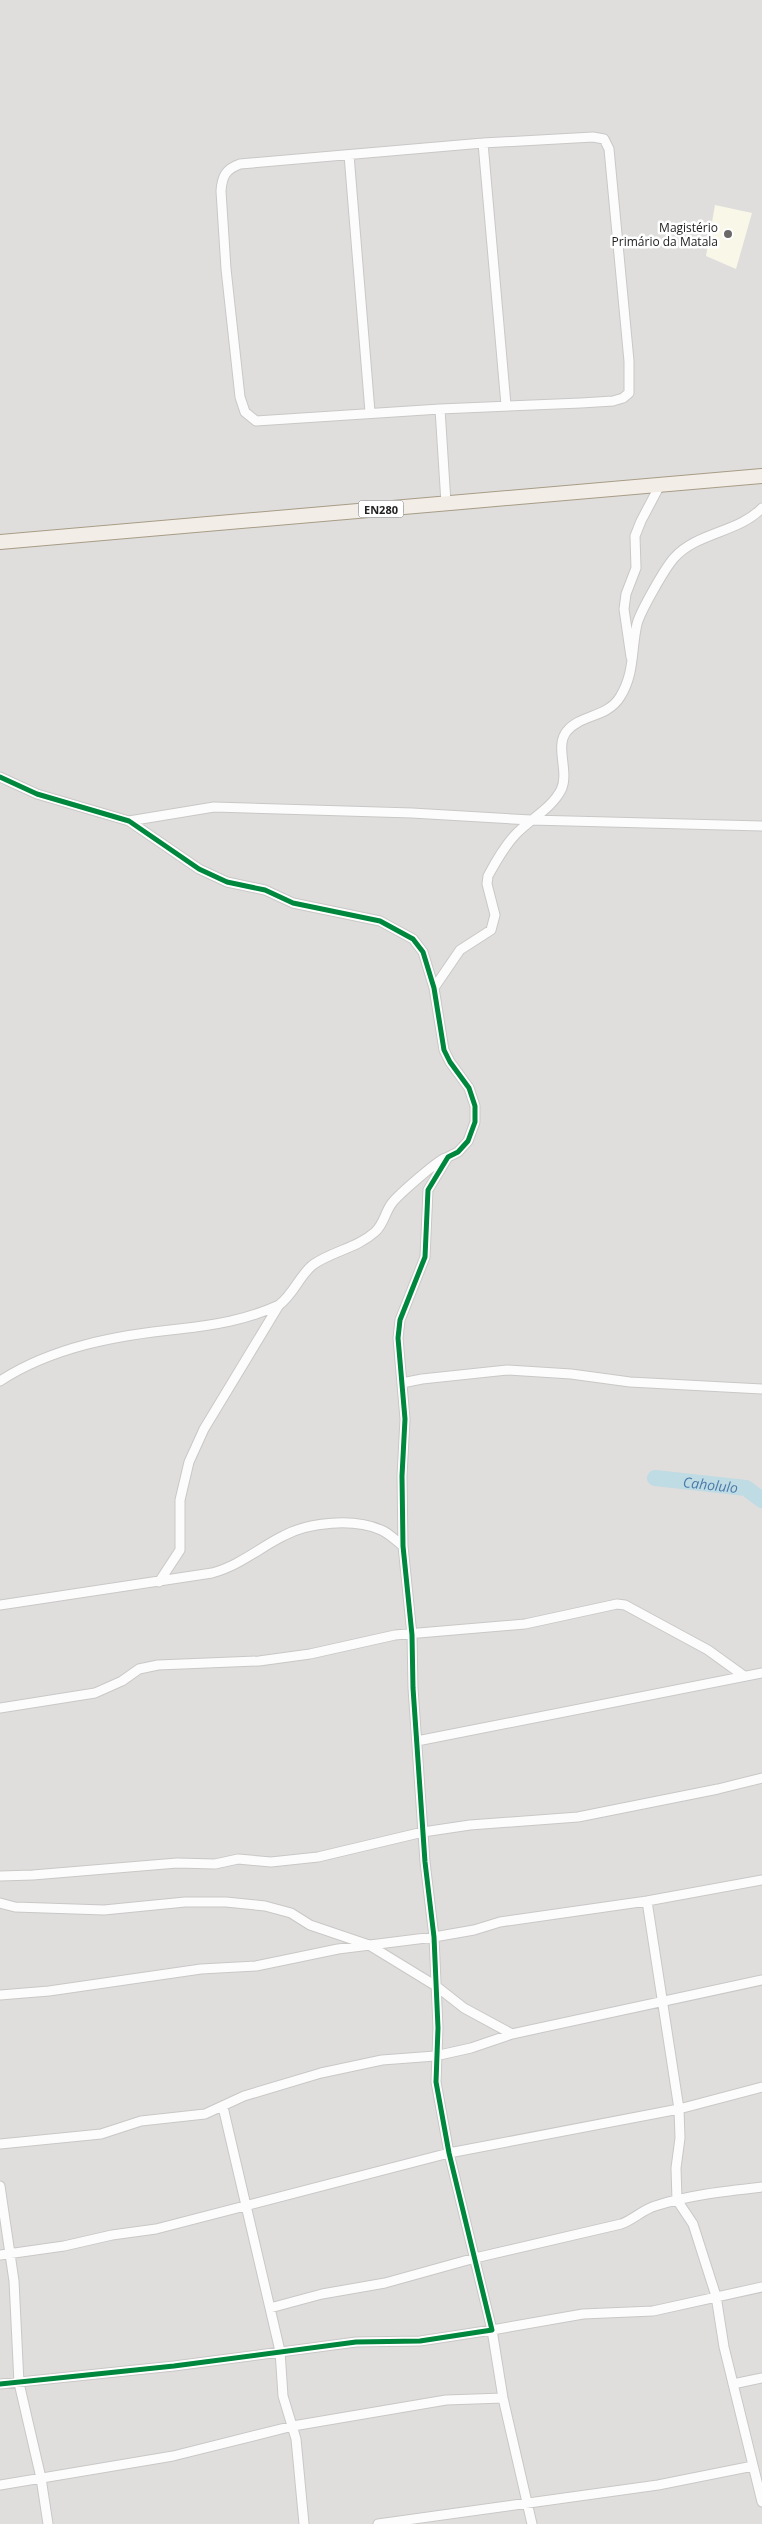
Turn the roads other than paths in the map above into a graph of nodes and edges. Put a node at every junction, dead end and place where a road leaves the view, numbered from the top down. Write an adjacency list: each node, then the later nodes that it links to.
1 (483, 143): 2 (street); 3 (street); 3 (street)
2 (349, 155): 5 (street); 5 (street)
3 (506, 405): 4 (street)
4 (440, 409): 5 (street); 8 (street)
5 (370, 412)
6 (762, 476): 7 (main road, EN280)
7 (660, 485): 8 (main road, EN280); 11 (street)
8 (446, 503): 10 (main road, EN280)
9 (762, 508): 11 (street)
10 (0, 542)
11 (632, 664): 13 (street)
12 (0, 777): 14 (street)
13 (531, 820): 14 (street); 15 (street); 16 (street)
14 (129, 821): 16 (street)
15 (762, 826)
16 (434, 988): 17 (street)
17 (448, 1157): 18 (street); 20 (street)
18 (279, 1305): 19 (street); 23 (street)
19 (0, 1381)
20 (402, 1383): 21 (street); 22 (street)
21 (762, 1389)
22 (403, 1546): 23 (street); 25 (street)
23 (159, 1582): 24 (street)
24 (0, 1605)
25 (412, 1635): 27 (street); 28 (street); 29 (street)
26 (762, 1673): 27 (street)
27 (744, 1676): 29 (street)
28 (0, 1708)
29 (417, 1741): 31 (street)
30 (762, 1778): 31 (street)
31 (423, 1832): 32 (street); 36 (street)
32 (0, 1876)
33 (762, 1880): 34 (street)
34 (647, 1901): 36 (street); 41 (street)
35 (0, 1903): 37 (street)
36 (434, 1937): 37 (street); 39 (street)
37 (369, 1945): 39 (street); 40 (street)
38 (762, 1980): 41 (street)
39 (436, 1986): 42 (street); 43 (street)
40 (0, 1995)
41 (663, 2000): 42 (street); 46 (street)
42 (512, 2034): 43 (street)
43 (436, 2056): 45 (street); 48 (street)
44 (762, 2087): 46 (street)
45 (223, 2106): 47 (street); 52 (street)
46 (679, 2110): 48 (street); 51 (street)
47 (0, 2144)
48 (449, 2153): 52 (street); 54 (street)
49 (0, 2186): 53 (street)
50 (762, 2187): 51 (street)
51 (677, 2200): 54 (street); 56 (street)
52 (246, 2208): 53 (street); 57 (street)
53 (4, 2254): 61 (street)
54 (475, 2258): 57 (street); 58 (street)
55 (762, 2287): 56 (street)
56 (716, 2296): 58 (street); 63 (street)
57 (270, 2308): 59 (street)
58 (492, 2330): 59 (street); 64 (street)
59 (280, 2351): 61 (street); 65 (street)
60 (762, 2378): 63 (street)
61 (19, 2383): 62 (street); 67 (street)
62 (0, 2384)
63 (733, 2384): 66 (street)
64 (503, 2398): 65 (street); 69 (street)
65 (293, 2426): 67 (street); 72 (street)
66 (753, 2466): 69 (street); 70 (street)
67 (41, 2478): 68 (street); 71 (street)
68 (0, 2485)
69 (526, 2502): 73 (street); 74 (street)
70 (762, 2502)
71 (48, 2524)
72 (304, 2524)
73 (378, 2524)
74 (532, 2524)

